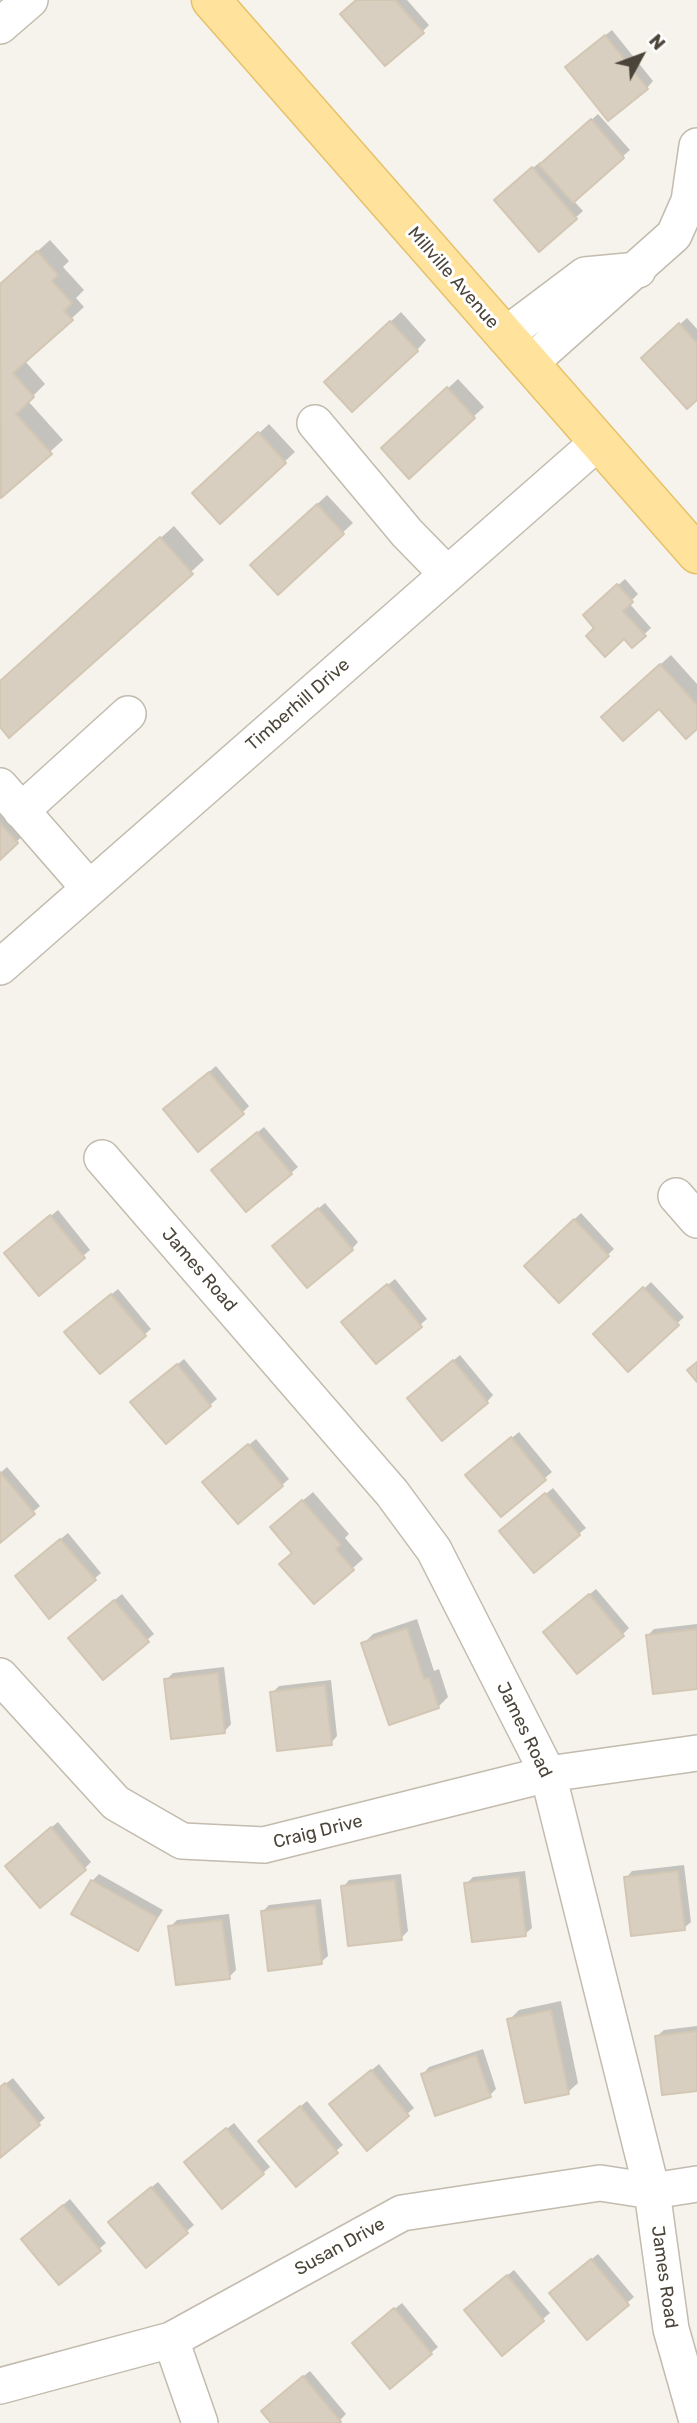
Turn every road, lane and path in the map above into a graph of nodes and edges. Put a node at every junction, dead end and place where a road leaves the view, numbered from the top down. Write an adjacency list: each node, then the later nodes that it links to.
1 (30, 0): 3 (street)
2 (211, 0): 6 (main road, Millville Avenue)
3 (0, 26)
4 (697, 145): 5 (street)
5 (638, 270): 6 (street); 7 (street)
6 (504, 337): 7 (main road, Millville Avenue)
7 (529, 364): 9 (main road, Millville Avenue)
8 (315, 423): 11 (street)
9 (597, 443): 10 (main road, Millville Avenue); 11 (street, Timberhill Drive)
10 (697, 554)
11 (447, 574): 14 (street, Timberhill Drive)
12 (128, 714): 13 (street)
13 (11, 798): 14 (street)
14 (89, 888): 15 (street, Timberhill Drive)
15 (0, 967)
16 (102, 1158): 19 (street, James Road)
17 (0, 1676): 19 (street, Craig Drive)
18 (697, 1753): 19 (street, Craig Drive)
19 (548, 1774): 21 (street, James Road)
20 (697, 2184): 21 (street, Susan Drive)
21 (652, 2191): 22 (street, Susan Drive); 24 (street, James Road)
22 (171, 2340): 23 (street, Susan Drive); 25 (street)
23 (1, 2383)
24 (697, 2421)
25 (200, 2423)

